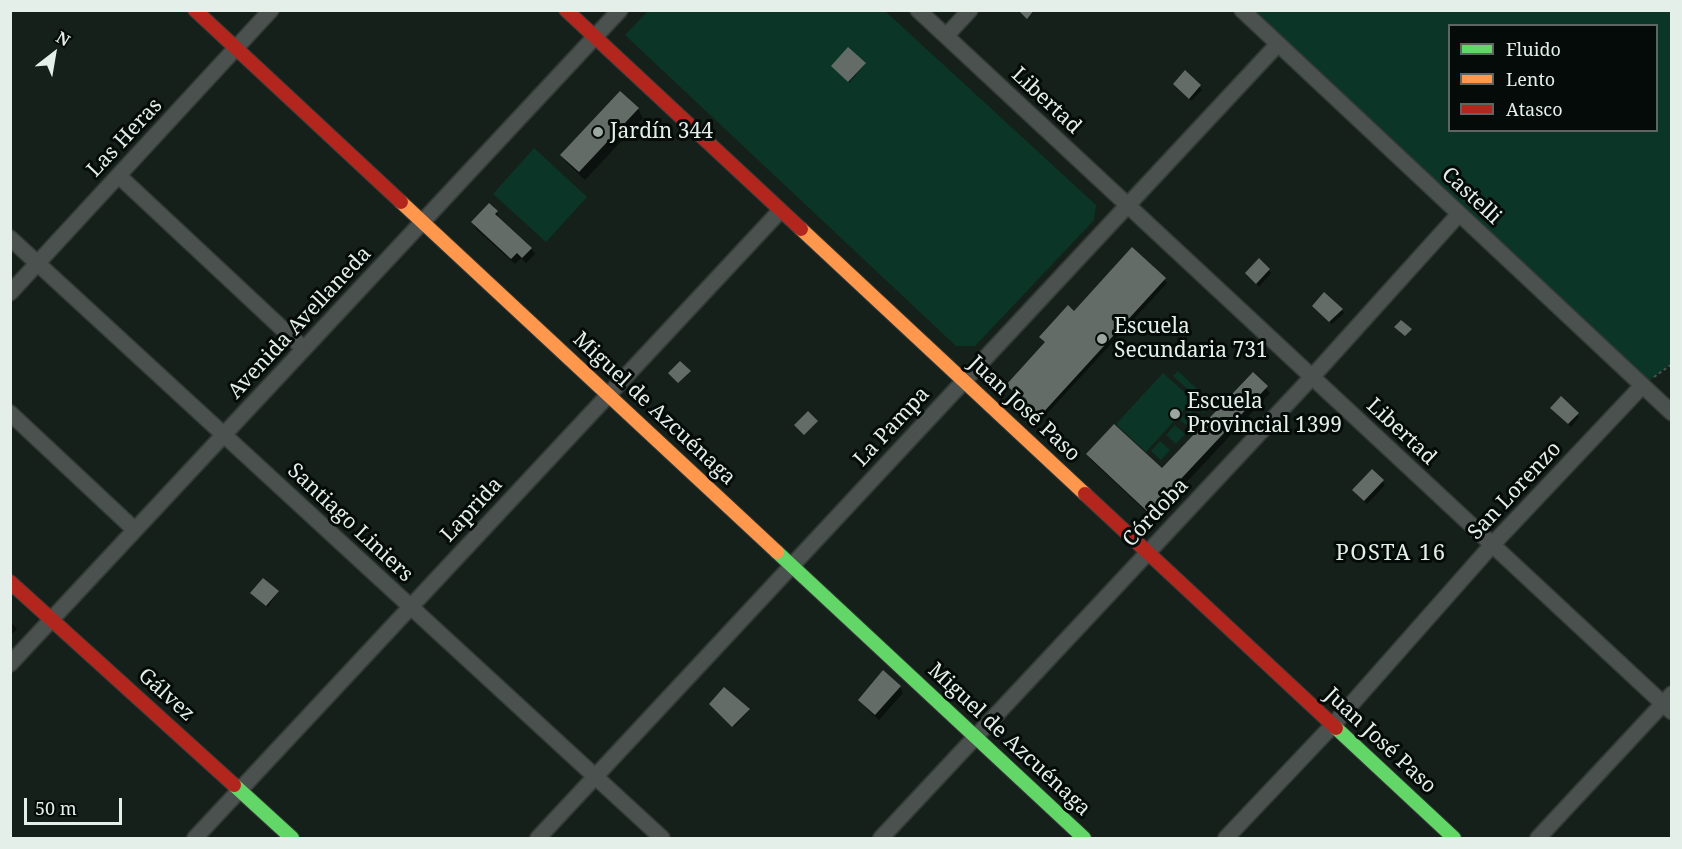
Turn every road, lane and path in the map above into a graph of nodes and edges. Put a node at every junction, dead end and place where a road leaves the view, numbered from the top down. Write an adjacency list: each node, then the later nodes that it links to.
1 (195, 10): 11 (street, Miguel de Azcuénaga)
2 (271, 10): 11 (street, Las Heras)
3 (566, 10): 9 (street, Juan José Paso)
4 (620, 10): 9 (street, Avenida Avellaneda)
5 (918, 10): 8 (street, Libertad)
6 (970, 10): 8 (street)
7 (1242, 10): 10 (street, Castelli)
8 (946, 36): 13 (street, Libertad)
9 (595, 38): 14 (street, Juan José Paso); 16 (street, Avenida Avellaneda)
10 (1278, 44): 13 (street, La Pampa); 15 (street, Castelli)
11 (236, 49): 12 (street, Las Heras); 16 (street, Miguel de Azcuénaga)
12 (119, 176): 18 (street, Las Heras); 20 (street)
13 (1128, 207): 22 (street, Libertad); 23 (street, La Pampa)
14 (780, 211): 23 (street, Juan José Paso); 25 (street, Laprida)
15 (1459, 214): 22 (street, Córdoba); 24 (street, Castelli)
16 (422, 222): 20 (street, Avenida Avellaneda); 25 (street, Miguel de Azcuénaga)
17 (10, 238): 18 (street, Santiago Liniers)
18 (38, 263): 19 (street, Las Heras); 28 (street, Santiago Liniers)
19 (10, 293)
20 (304, 349): 28 (street, Avenida Avellaneda)
21 (1671, 364): 24 (path)
22 (1312, 377): 30 (street, Libertad); 31 (street, Córdoba)
23 (963, 381): 31 (street, Juan José Paso); 32 (street, La Pampa)
24 (1642, 386): 27 (street, Castelli); 30 (street, San Lorenzo)
25 (608, 395): 32 (street, Miguel de Azcuénaga); 34 (street, Laprida)
26 (10, 413): 29 (street)
27 (1671, 413)
28 (224, 435): 29 (street, Avenida Avellaneda); 34 (street, Santiago Liniers)
29 (135, 530): 35 (street, Avenida Avellaneda)
30 (1492, 545): 37 (street, Libertad); 38 (street, San Lorenzo)
31 (1148, 553): 38 (street, Juan José Paso); 39 (street, Córdoba)
32 (792, 566): 39 (street, Miguel de Azcuénaga); 40 (street, La Pampa)
33 (10, 582): 35 (street, Gálvez)
34 (411, 607): 40 (street, Santiago Liniers); 41 (street, Laprida)
35 (52, 620): 36 (street, Avenida Avellaneda); 41 (street, Gálvez)
36 (10, 664)
37 (1669, 703): 50 (street)
38 (1333, 725): 48 (street, San Lorenzo); 49 (street, Juan José Paso)
39 (975, 737): 46 (street, Córdoba); 47 (street, Miguel de Azcuénaga)
40 (595, 777): 44 (street, La Pampa); 45 (street, Santiago Liniers)
41 (240, 790): 42 (street, Laprida); 43 (street, Gálvez)
42 (195, 838)
43 (292, 838)
44 (538, 838)
45 (662, 838)
46 (881, 838)
47 (1084, 838)
48 (1226, 838)
49 (1454, 838)
50 (1538, 838)

